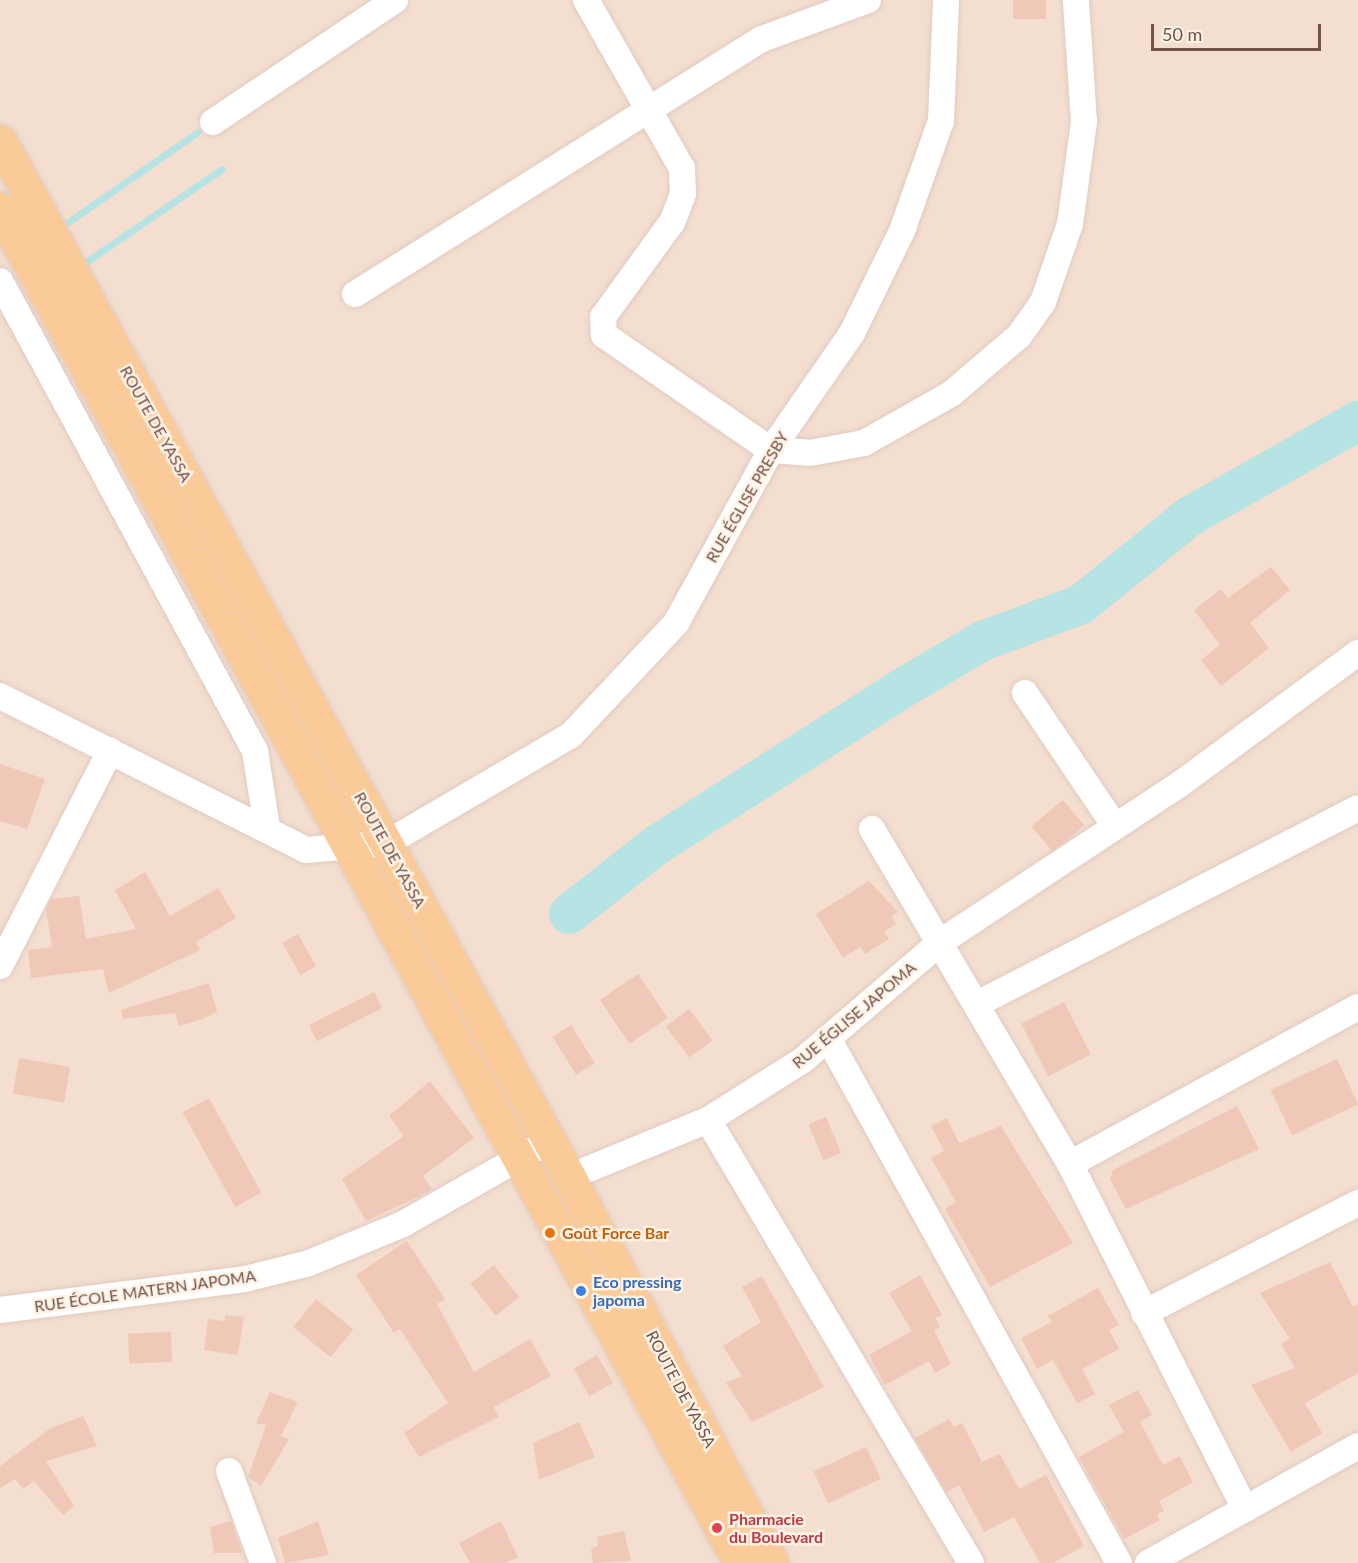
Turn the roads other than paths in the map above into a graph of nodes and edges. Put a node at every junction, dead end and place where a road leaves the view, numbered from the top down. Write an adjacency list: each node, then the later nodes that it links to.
1 (395, 0): 7 (street)
2 (586, 0): 6 (street)
3 (868, 0): 6 (street)
4 (946, 0): 14 (street, RUE ÉGLISE PRESBY)
5 (1076, 0): 14 (street)
6 (652, 107): 13 (street); 14 (street)
7 (213, 122)
8 (0, 141): 10 (main road, ROUTE DE YASSA)
9 (0, 209): 11 (main road, ROUTE DE YASSA)
10 (56, 244): 11 (main road); 23 (main road, ROUTE DE YASSA)
11 (27, 260): 24 (main road, ROUTE DE YASSA)
12 (0, 281): 21 (street)
13 (355, 294)
14 (771, 450): 23 (street, RUE ÉGLISE PRESBY)
15 (1358, 653): 20 (street, RUE ÉGLISE JAPOMA)
16 (1025, 693): 20 (street)
17 (0, 696): 18 (street)
18 (110, 751): 21 (street); 26 (street)
19 (1358, 808): 27 (street)
20 (1114, 825): 25 (street, RUE ÉGLISE JAPOMA)
21 (267, 828): 24 (street)
22 (872, 829): 25 (street)
23 (387, 843): 24 (street); 31 (main road, ROUTE DE YASSA)
24 (348, 849): 31 (main road, ROUTE DE YASSA)
25 (942, 941): 27 (street); 29 (street, RUE ÉGLISE JAPOMA)
26 (0, 966)
27 (977, 1004): 32 (street)
28 (1358, 1008): 32 (street)
29 (828, 1038): 30 (street, RUE ÉGLISE JAPOMA); 44 (street)
30 (708, 1120): 33 (street, RUE ÉGLISE JAPOMA); 43 (street)
31 (534, 1149): 33 (main road, ROUTE DE YASSA); 35 (street, RUE ÉCOLE MATERN JAPOMA); 41 (main road, ROUTE DE YASSA)
32 (1070, 1164): 36 (street)
33 (569, 1177): 42 (main road, ROUTE DE YASSA)
34 (1358, 1203): 36 (street)
35 (0, 1311)
36 (1144, 1314): 39 (street)
37 (1358, 1446): 39 (street)
38 (229, 1471): 40 (street)
39 (1245, 1509): 45 (street)
40 (263, 1563)
41 (740, 1563)
42 (772, 1563)
43 (971, 1563)
44 (1119, 1563)
45 (1148, 1563)

